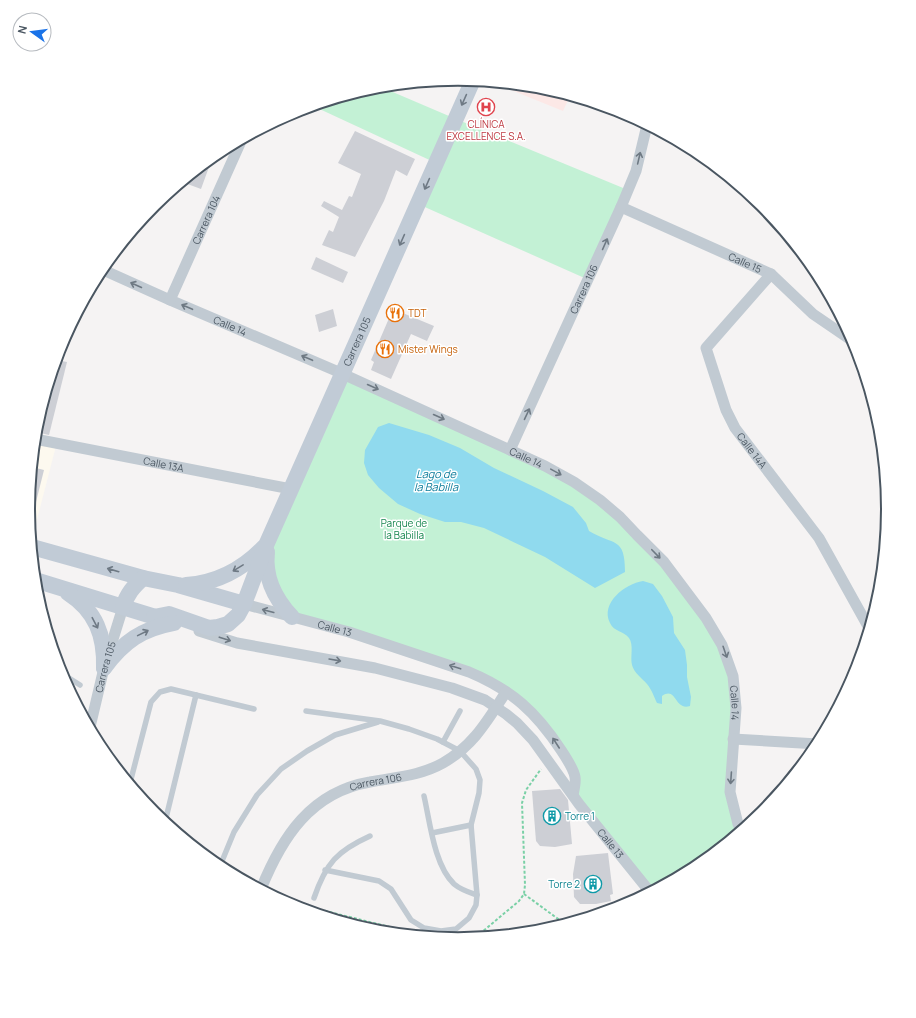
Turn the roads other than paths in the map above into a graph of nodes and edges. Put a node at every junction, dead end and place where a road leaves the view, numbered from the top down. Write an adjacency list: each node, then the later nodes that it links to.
1 (470, 86): 9 (main road, Carrera 105, one-way to 9)
2 (646, 130): 4 (street, Carrera 106, one-way to 2)
3 (238, 148): 7 (street, Carrera 104)
4 (621, 207): 6 (street, Calle 15); 11 (street, Carrera 106, one-way to 4)
5 (107, 272): 7 (street, Calle 14, one-way to 5)
6 (771, 274): 8 (street, Calle 15); 23 (street, Calle 14A)
7 (170, 300): 9 (street, Calle 14, one-way to 7)
8 (843, 334)
9 (342, 374): 11 (street, Calle 14, one-way to 11); 12 (main road, Carrera 105)
10 (41, 440): 12 (street, Calle 13A)
11 (510, 450): 36 (street, Calle 14, one-way to 36)
12 (291, 489): 13 (main road, Carrera 105)
13 (267, 543): 17 (main road, one-way to 17); 19 (main road, Carrera 105); 22 (main road)
14 (37, 548): 15 (main road, Calle 13, one-way to 14)
15 (143, 578): 17 (main road, Calle 13); 20 (main road)
16 (42, 582): 18 (main road, Calle 13)
17 (178, 585): 19 (main road, Calle 13)
18 (58, 587): 20 (main road, Calle 13); 25 (main road, one-way to 25)
19 (244, 604): 21 (main road, Carrera 105); 22 (street, Calle 13, one-way to 19)
20 (123, 607): 21 (main road, Calle 13); 25 (street, Carrera 105)
21 (154, 617): 24 (main road, Calle 13)
22 (292, 617): 28 (street, Calle 13, one-way to 22)
23 (866, 622)
24 (174, 623): 25 (main road, one-way to 24); 30 (street, Calle 13, one-way to 30)
25 (104, 668): 34 (street, Carrera 105)
26 (71, 679): 27 (lane)
27 (80, 685)
28 (506, 692): 30 (street, Carrera 106); 41 (street, Calle 13, one-way to 28)
29 (196, 695): 31 (lane); 40 (lane); 43 (lane)
30 (496, 707): 39 (street, Carrera 106); 41 (street, Calle 13)
31 (254, 709)
32 (306, 711): 35 (lane)
33 (460, 712): 37 (lane)
34 (92, 720)
35 (380, 721): 37 (lane); 48 (lane)
36 (733, 740): 38 (street); 45 (street, Calle 14, one-way to 45)
37 (443, 742): 39 (lane)
38 (810, 744)
39 (460, 751): 44 (lane); 50 (street, Carrera 106)
40 (131, 778)
41 (573, 795): 51 (street, Calle 13)
42 (424, 796): 46 (lane)
43 (167, 815)
44 (471, 825): 46 (lane); 52 (lane)
45 (739, 825)
46 (432, 833): 52 (lane)
47 (370, 836): 49 (lane)
48 (222, 860)
49 (325, 870): 52 (lane); 53 (lane)
50 (263, 884)
51 (646, 887)
52 (477, 895)
53 (314, 898)

